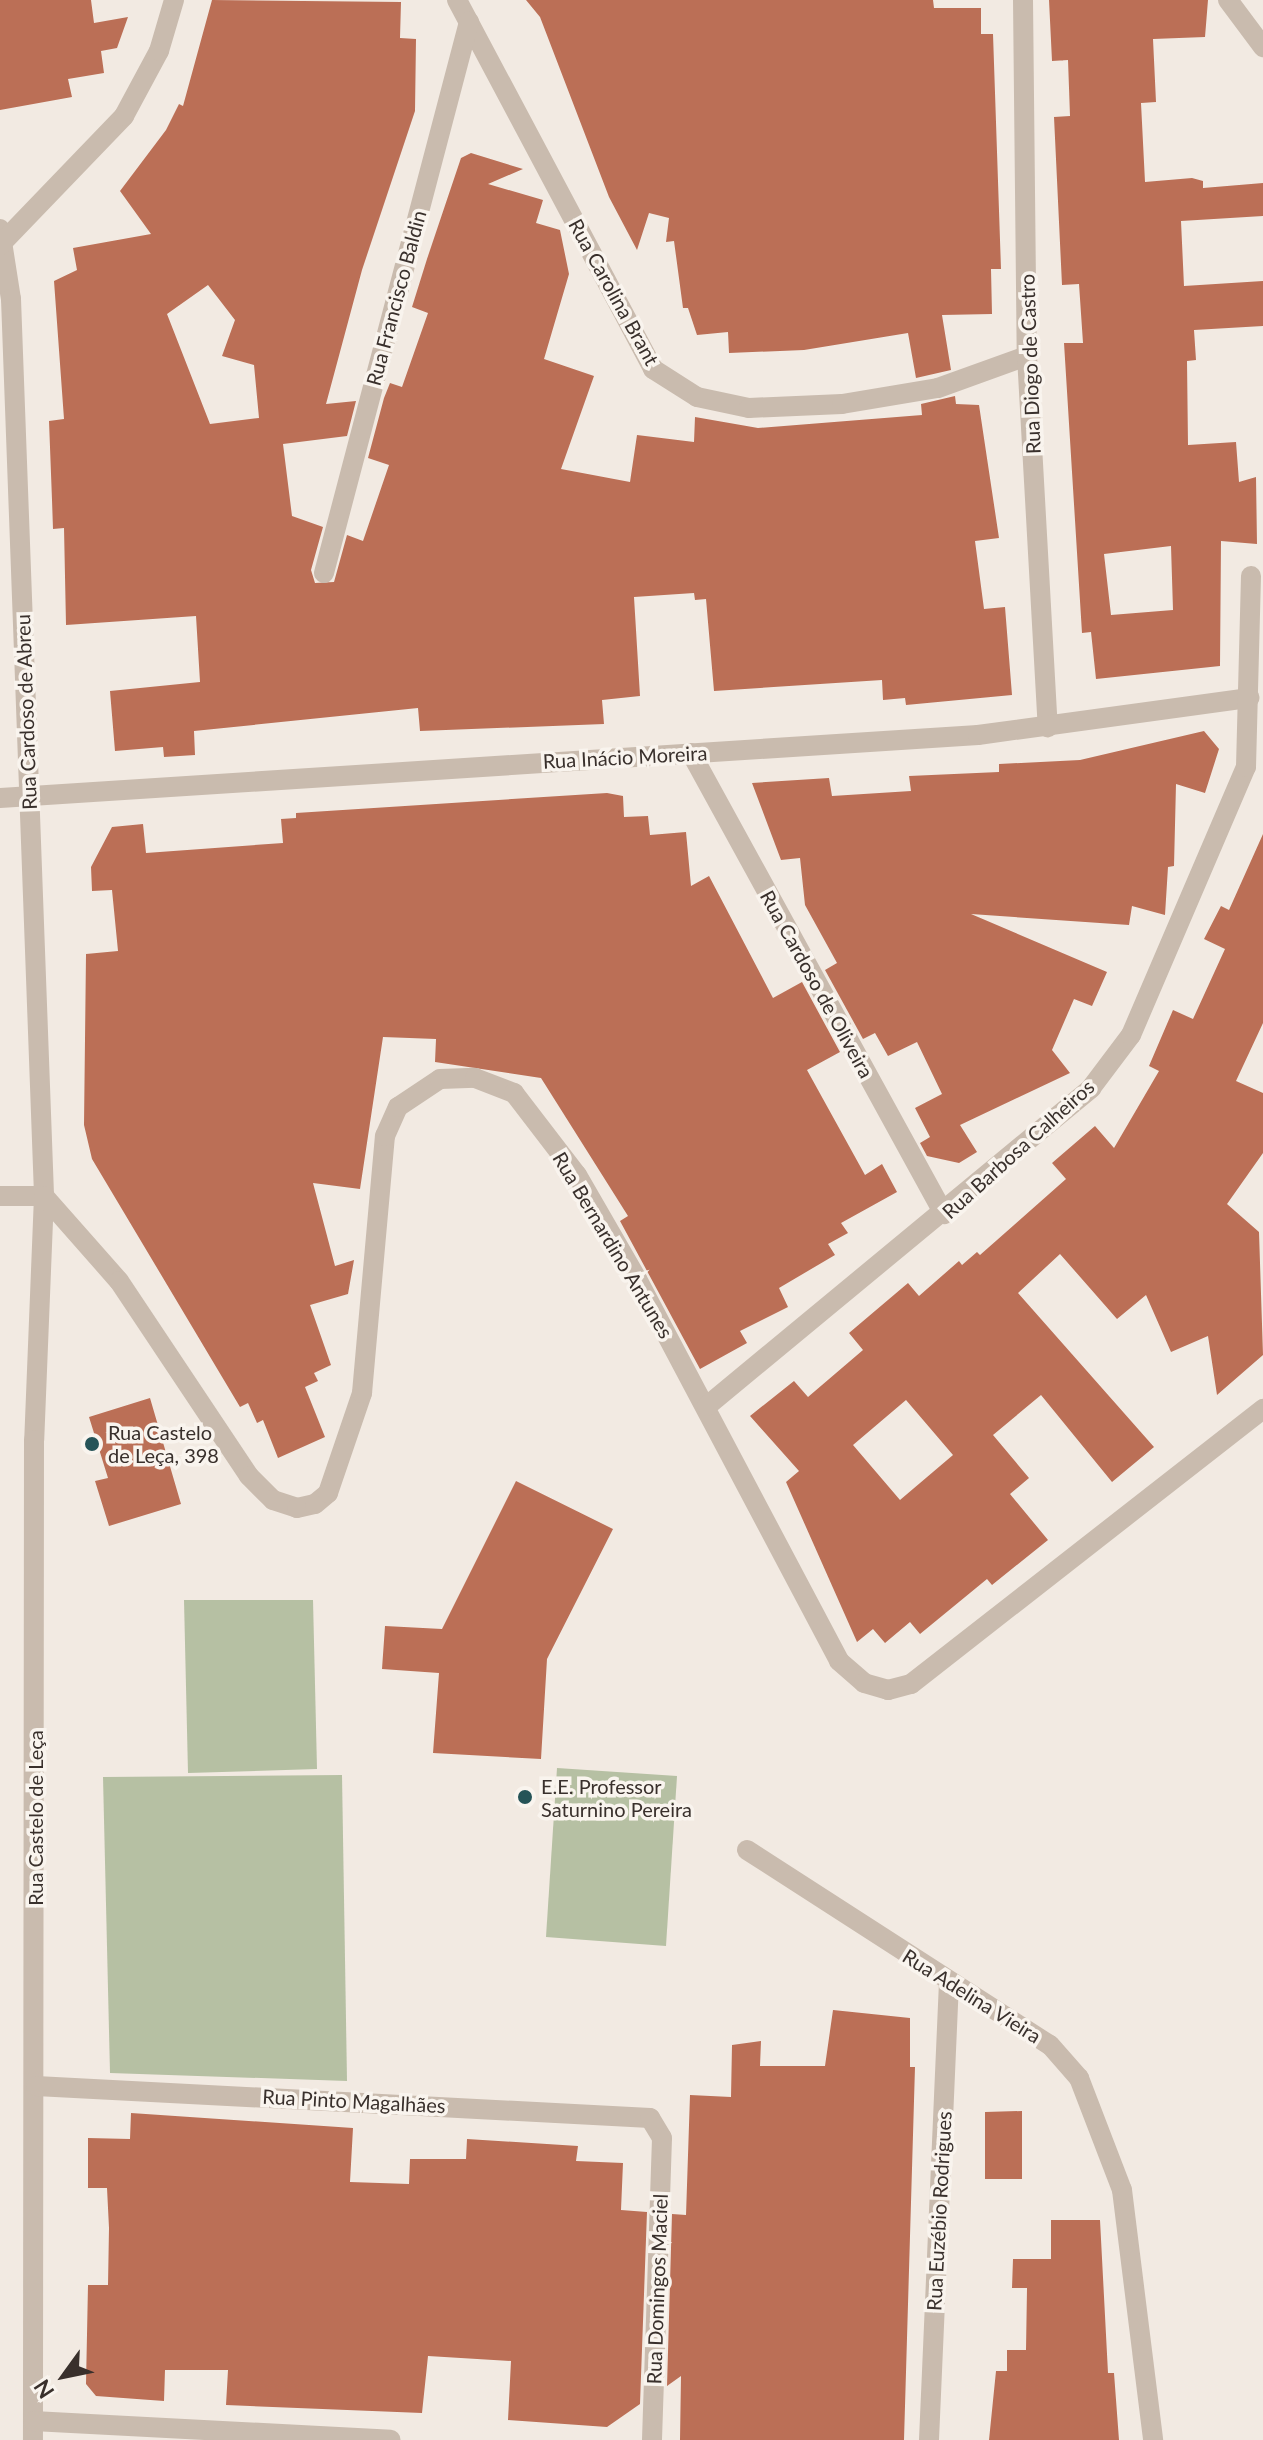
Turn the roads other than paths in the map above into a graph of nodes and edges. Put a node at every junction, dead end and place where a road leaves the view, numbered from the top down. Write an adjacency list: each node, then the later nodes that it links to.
1 (174, 0): 7 (street)
2 (457, 0): 5 (street, Rua Carolina Brant)
3 (1023, 0): 8 (street, Rua Diogo de Castro)
4 (1228, 0): 6 (street)
5 (469, 22): 8 (street, Rua Carolina Brant); 9 (street, Rua Francisco Baldin)
6 (1263, 47)
7 (1, 239): 14 (street, Rua Cardoso de Abreu)
8 (1027, 356): 12 (street, Rua Diogo de Castro)
9 (324, 573)
10 (1251, 576): 11 (street, Rua Barbosa Calheiros)
11 (1249, 698): 12 (street, Rua Inácio Moreira); 18 (street, Rua Barbosa Calheiros)
12 (1048, 727): 13 (street, Rua Inácio Moreira)
13 (691, 753): 14 (street, Rua Inácio Moreira); 18 (street, Rua Cardoso de Oliveira)
14 (29, 793): 15 (street, Rua Inácio Moreira); 17 (street, Rua Cardoso de Abreu)
15 (0, 798)
16 (0, 1196): 17 (street)
17 (44, 1196): 19 (street, Rua Bernardino Antunes); 23 (street, Rua Castelo de Leça)
18 (944, 1214): 19 (street, Rua Barbosa Calheiros)
19 (707, 1406): 20 (street, Rua Bernardino Antunes)
20 (1263, 1409)
21 (747, 1850): 22 (street, Rua Adelina Vieira)
22 (949, 1983): 28 (street, Rua Euzébio Rodrigues); 29 (street, Rua Adelina Vieira)
23 (36, 2086): 24 (street, Rua Pinto Magalhães); 25 (street, Rua Castelo de Leça)
24 (662, 2138): 27 (street, Rua Domingos Maciel)
25 (33, 2430): 26 (street)
26 (390, 2440)
27 (652, 2440)
28 (929, 2440)
29 (1153, 2440)

